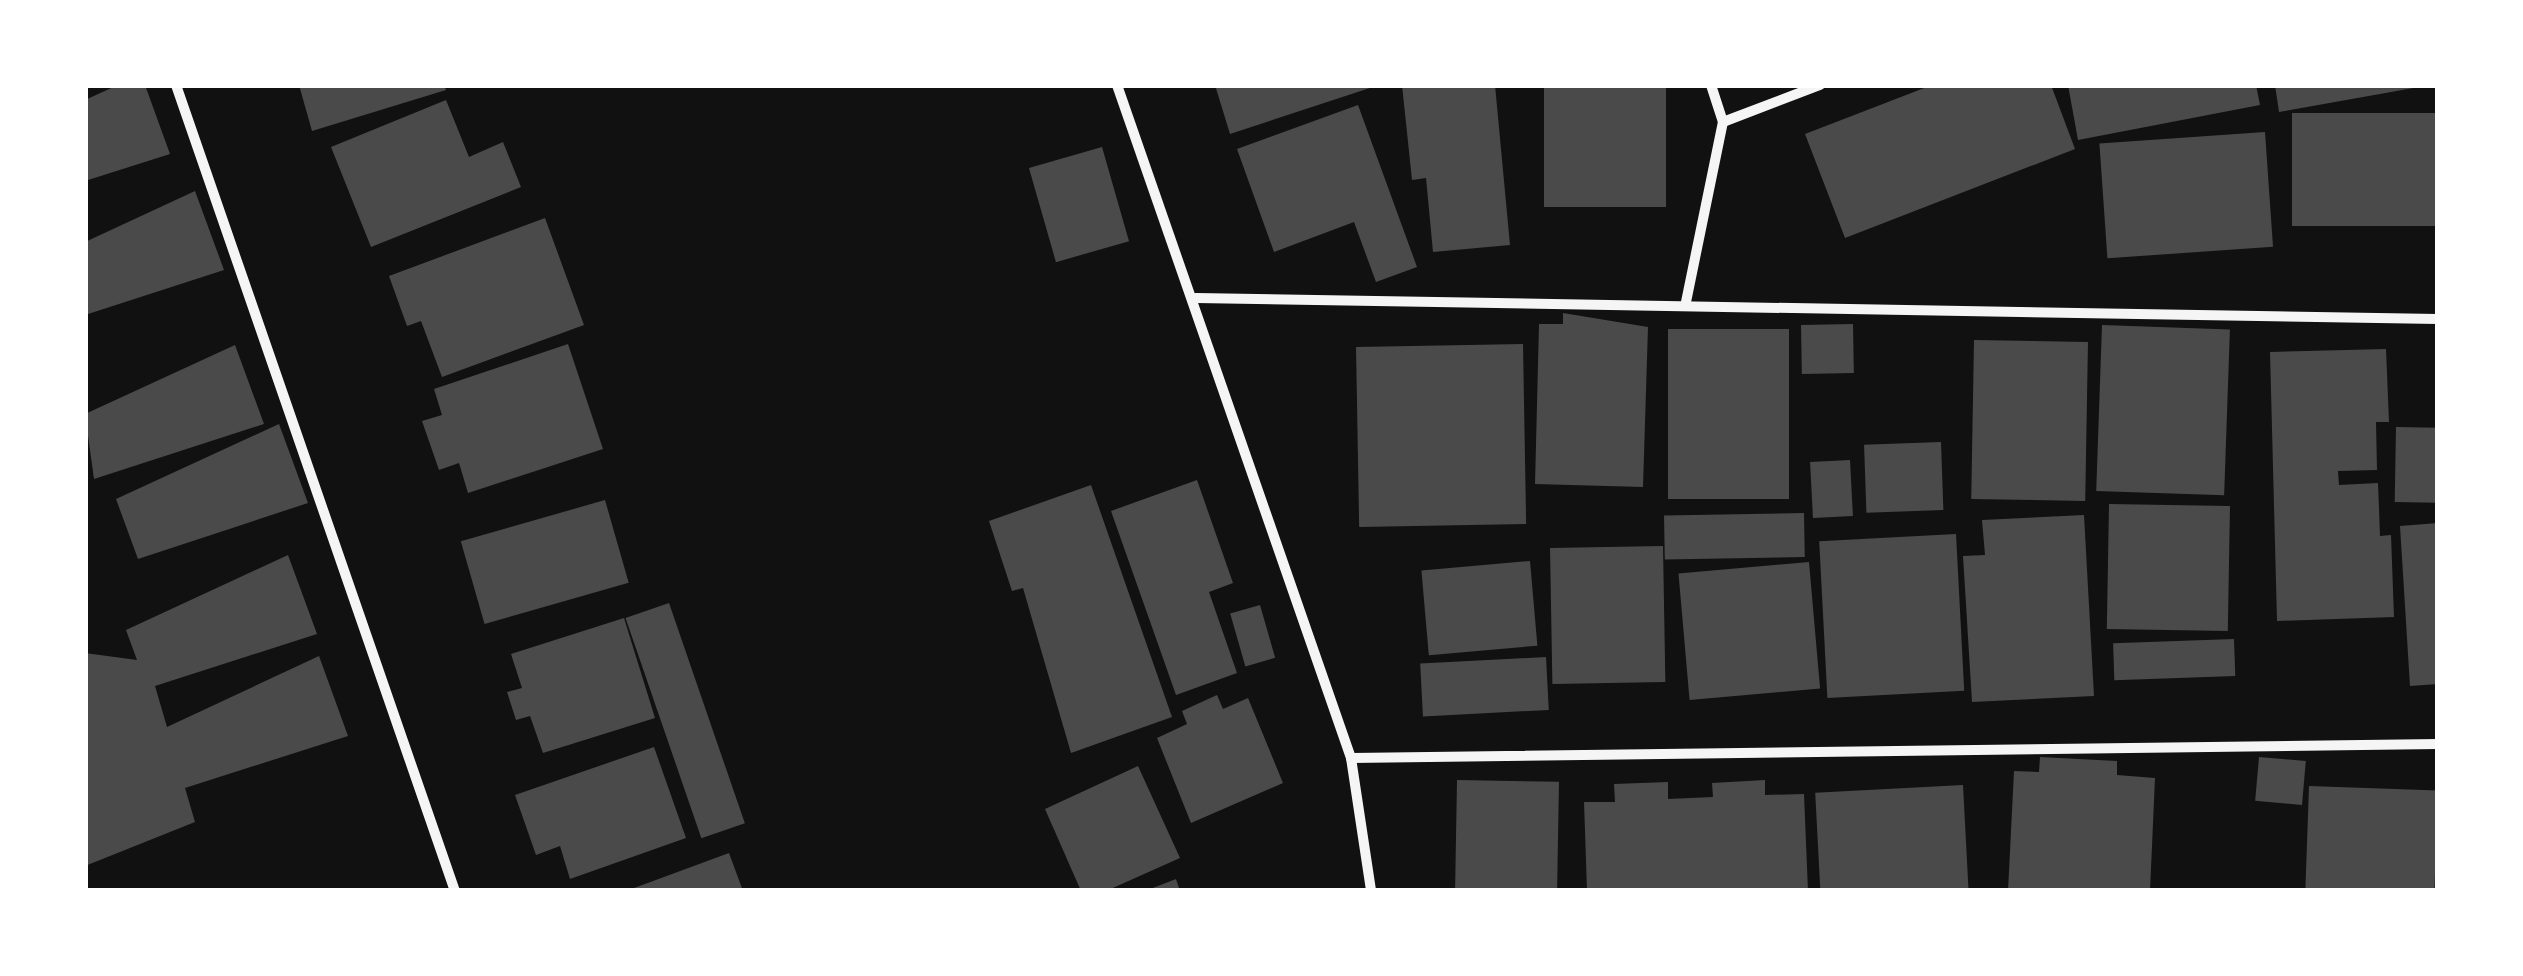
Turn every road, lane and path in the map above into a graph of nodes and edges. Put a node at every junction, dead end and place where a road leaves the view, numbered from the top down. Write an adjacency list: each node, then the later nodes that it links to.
1 (176, 85): 11 (street)
2 (1117, 85): 6 (street)
3 (1711, 85): 5 (street)
4 (1820, 85): 5 (street)
5 (1723, 122): 7 (street)
6 (1196, 298): 7 (street); 10 (street)
7 (1686, 302): 8 (street)
8 (2438, 319)
9 (2438, 744): 10 (street)
10 (1351, 758): 12 (street)
11 (455, 891)
12 (1371, 891)

